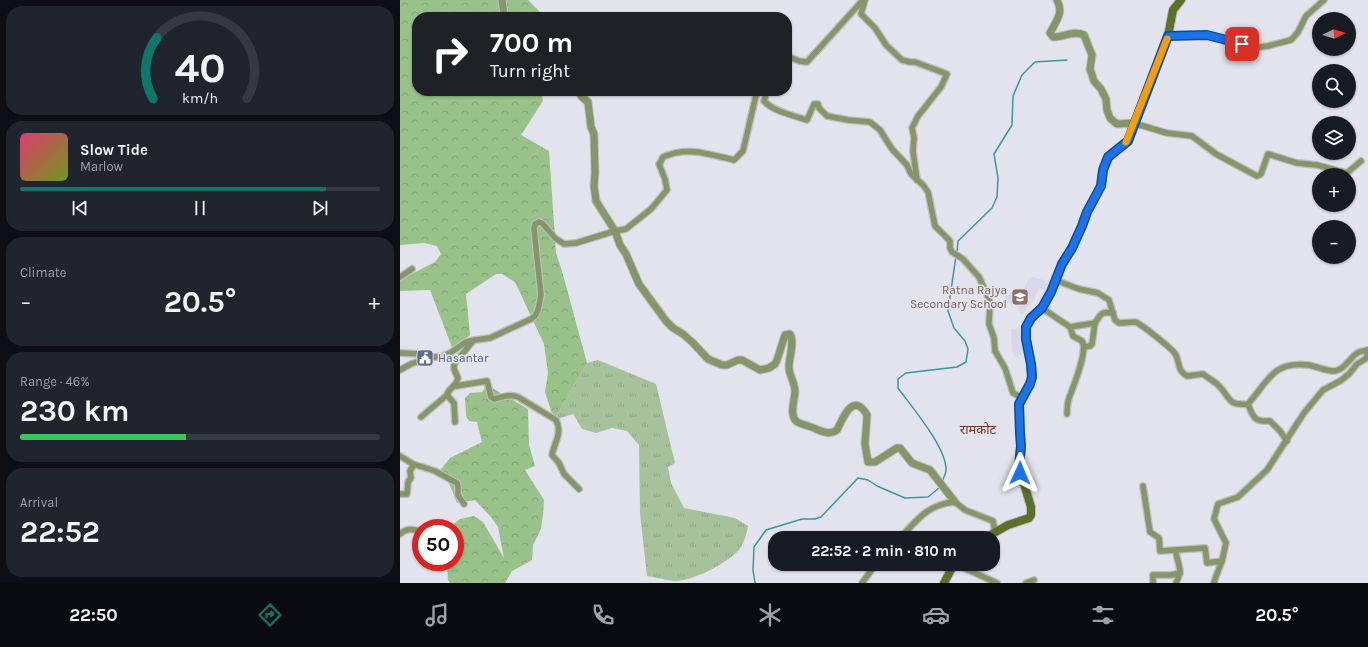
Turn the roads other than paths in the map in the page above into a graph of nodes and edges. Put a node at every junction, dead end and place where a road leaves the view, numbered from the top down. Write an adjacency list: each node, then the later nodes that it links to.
1 (502, 0): 6 (street)
2 (864, 0): 8 (street); 14 (street)
3 (1057, 0): 12 (street)
4 (1181, 0): 7 (main road)
5 (1324, 0): 7 (street)
6 (504, 12)
7 (1168, 36): 12 (main road)
8 (792, 58)
9 (581, 96): 15 (street)
10 (757, 96): 15 (street)
11 (766, 96): 14 (street)
12 (1133, 123): 13 (street); 18 (main road)
13 (1361, 161)
14 (917, 180): 31 (street)
15 (615, 231): 23 (street); 42 (street)
16 (412, 269): 17 (street)
17 (400, 278)
18 (1055, 280): 19 (main road); 20 (street)
19 (1042, 308): 22 (street); 31 (main road)
20 (1113, 313): 21 (street); 32 (street)
21 (1095, 323): 22 (street); 24 (street)
22 (1070, 326): 24 (street)
23 (475, 340): 27 (street); 29 (street)
24 (1084, 347): 33 (street)
25 (1368, 350): 32 (street); 36 (street)
26 (400, 353): 27 (street)
27 (428, 358): 28 (street)
28 (400, 370)
29 (456, 386): 30 (street); 40 (street)
30 (446, 395): 34 (street); 35 (street)
31 (1022, 398): 47 (main road)
32 (1248, 404): 36 (street)
33 (1067, 414)
34 (422, 417)
35 (455, 422)
36 (1286, 441): 50 (street)
37 (400, 456): 38 (street)
38 (413, 464): 41 (street); 43 (street)
39 (1143, 486): 49 (street)
40 (579, 488)
41 (400, 494)
42 (955, 502): 45 (street); 46 (street)
43 (464, 504)
44 (412, 528): 48 (street)
45 (907, 531)
46 (995, 531)
47 (997, 531)
48 (400, 534)
49 (1176, 550): 50 (street); 54 (street)
50 (1222, 561): 62 (street)
51 (871, 571): 56 (street)
52 (950, 571): 57 (main road)
53 (970, 571): 58 (street)
54 (1180, 573): 60 (street); 61 (street)
55 (1034, 580): 59 (street)
56 (862, 583)
57 (944, 583)
58 (997, 583)
59 (1026, 583)
60 (1153, 583)
61 (1176, 583)
62 (1214, 583)

